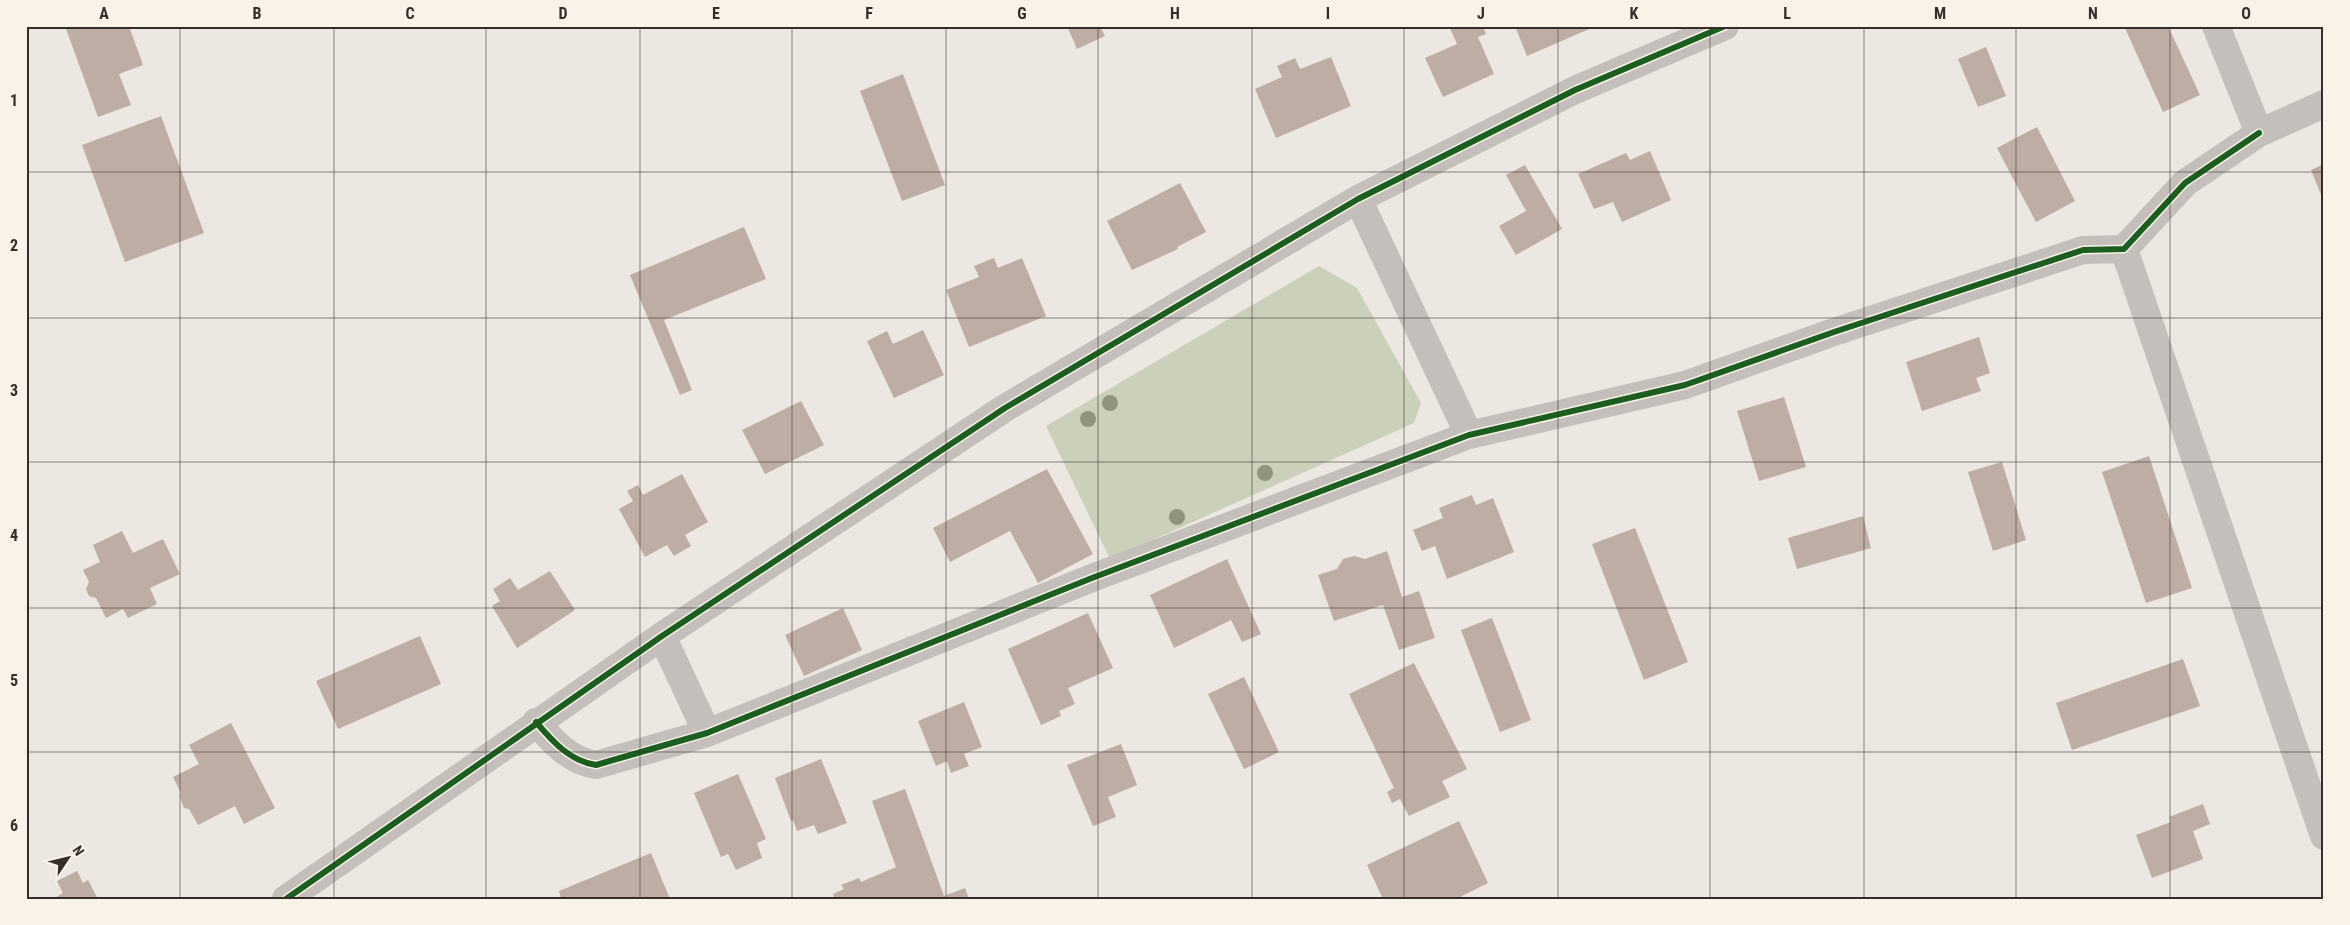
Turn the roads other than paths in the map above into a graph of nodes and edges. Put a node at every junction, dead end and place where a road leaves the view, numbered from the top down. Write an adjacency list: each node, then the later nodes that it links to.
1 (1725, 26): 5 (street)
2 (2216, 26): 4 (street)
3 (2324, 104): 4 (street)
4 (2259, 132): 6 (street)
5 (1358, 199): 7 (street); 8 (street)
6 (2124, 249): 7 (street); 11 (street)
7 (1469, 435): 10 (street)
8 (662, 636): 9 (street); 10 (street)
9 (536, 722): 10 (street); 12 (street)
10 (707, 733)
11 (2324, 836)
12 (286, 899)

